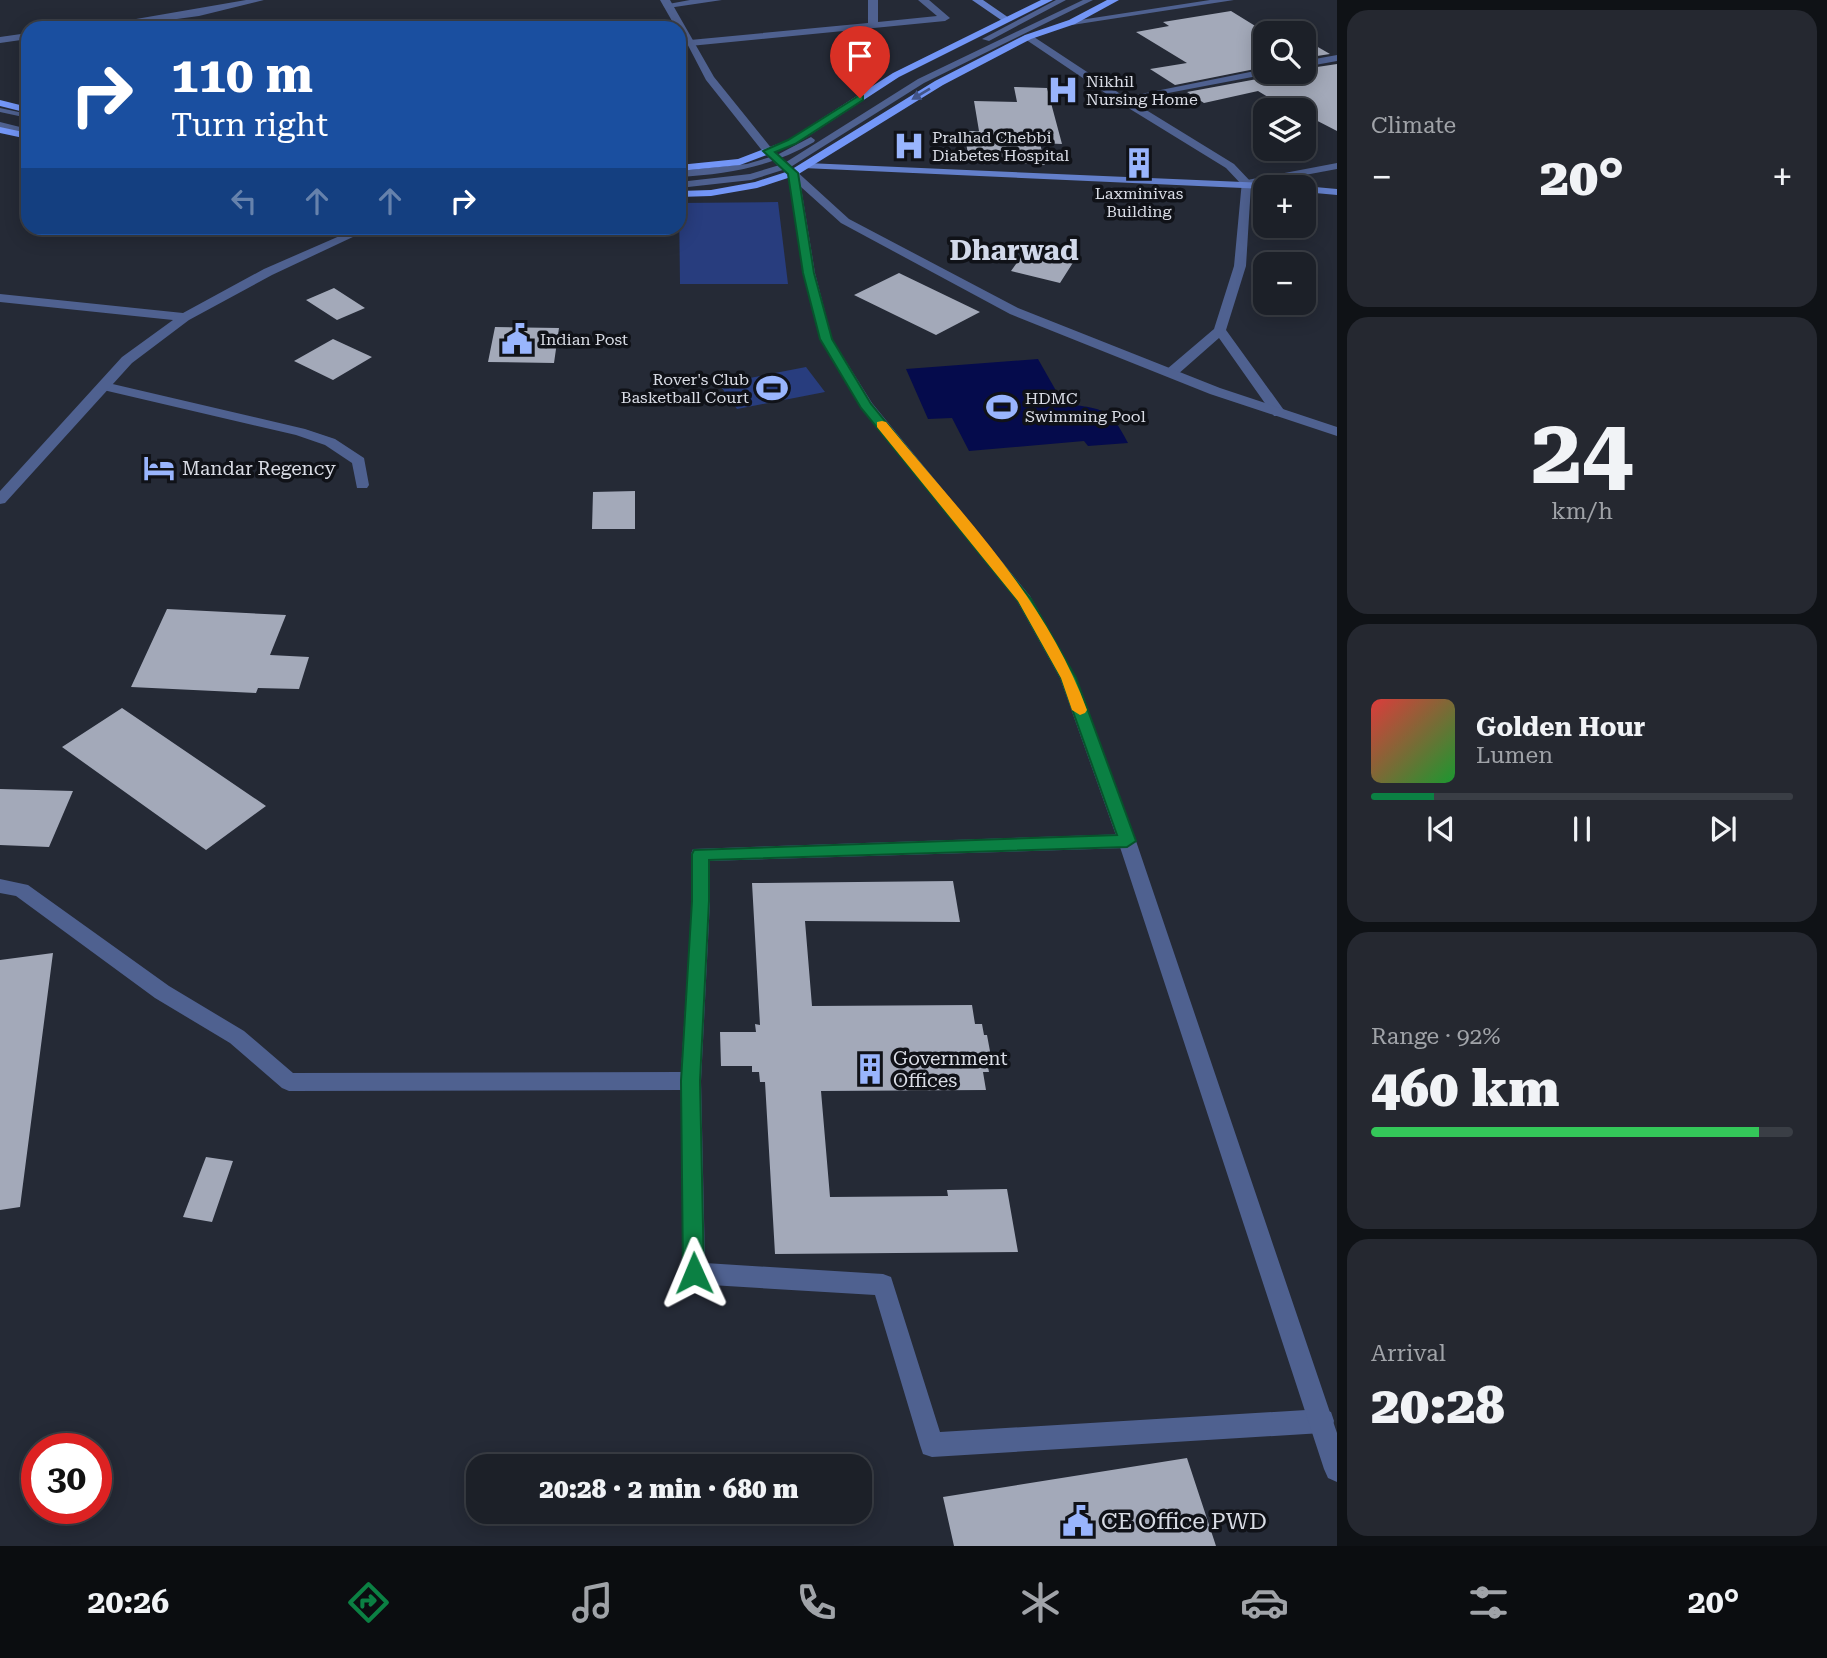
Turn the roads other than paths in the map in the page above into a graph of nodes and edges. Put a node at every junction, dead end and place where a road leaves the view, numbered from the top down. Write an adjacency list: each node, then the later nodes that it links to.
1 (259, 0): 13 (street)
2 (717, 0): 11 (street)
3 (873, 0): 16 (street)
4 (923, 0): 16 (street)
5 (976, 0): 12 (main road)
6 (1048, 0): 12 (main road)
7 (1062, 0): 34 (lane)
8 (1089, 0): 37 (lane)
9 (1114, 0): 15 (main road)
10 (1228, 0): 15 (street)
11 (667, 2): 14 (street)
12 (1007, 20): 34 (main road)
13 (140, 21)
14 (678, 21)
15 (1072, 22): 19 (main road)
16 (873, 24): 21 (street)
17 (686, 36): 21 (street)
18 (21, 37): 20 (street)
19 (1028, 37): 27 (street); 37 (main road, one-way to 37)
20 (0, 40)
21 (690, 43): 23 (street)
22 (686, 54): 23 (street)
23 (696, 54): 34 (street)
24 (1337, 58): 25 (street)
25 (1316, 62)
26 (1253, 74): 27 (street)
27 (1121, 99): 39 (street)
28 (0, 103): 29 (main road)
29 (21, 108)
30 (0, 110): 31 (lane)
31 (21, 114)
32 (0, 127): 33 (main road)
33 (21, 132)
34 (771, 155): 36 (main road); 37 (street); 38 (lane)
35 (1337, 166): 39 (street)
36 (686, 167)
37 (795, 168): 39 (main road); 40 (lane); 44 (main road); 49 (street); 55 (street)
38 (686, 173)
39 (1246, 183): 41 (main road); 48 (street)
40 (686, 184)
41 (1253, 184)
42 (1316, 190): 43 (main road)
43 (1337, 192)
44 (686, 194)
45 (350, 235): 47 (street)
46 (0, 298): 47 (street)
47 (185, 317): 50 (street)
48 (1220, 330): 49 (street); 51 (street)
49 (1172, 372): 51 (street)
50 (104, 386): 53 (street); 54 (street)
51 (1279, 413): 52 (street)
52 (1337, 432)
53 (362, 485)
54 (0, 500)
55 (1127, 841): 57 (street); 58 (street)
56 (0, 886): 57 (street)
57 (691, 1081): 58 (street)
58 (1322, 1421): 59 (street)
59 (1337, 1469)

